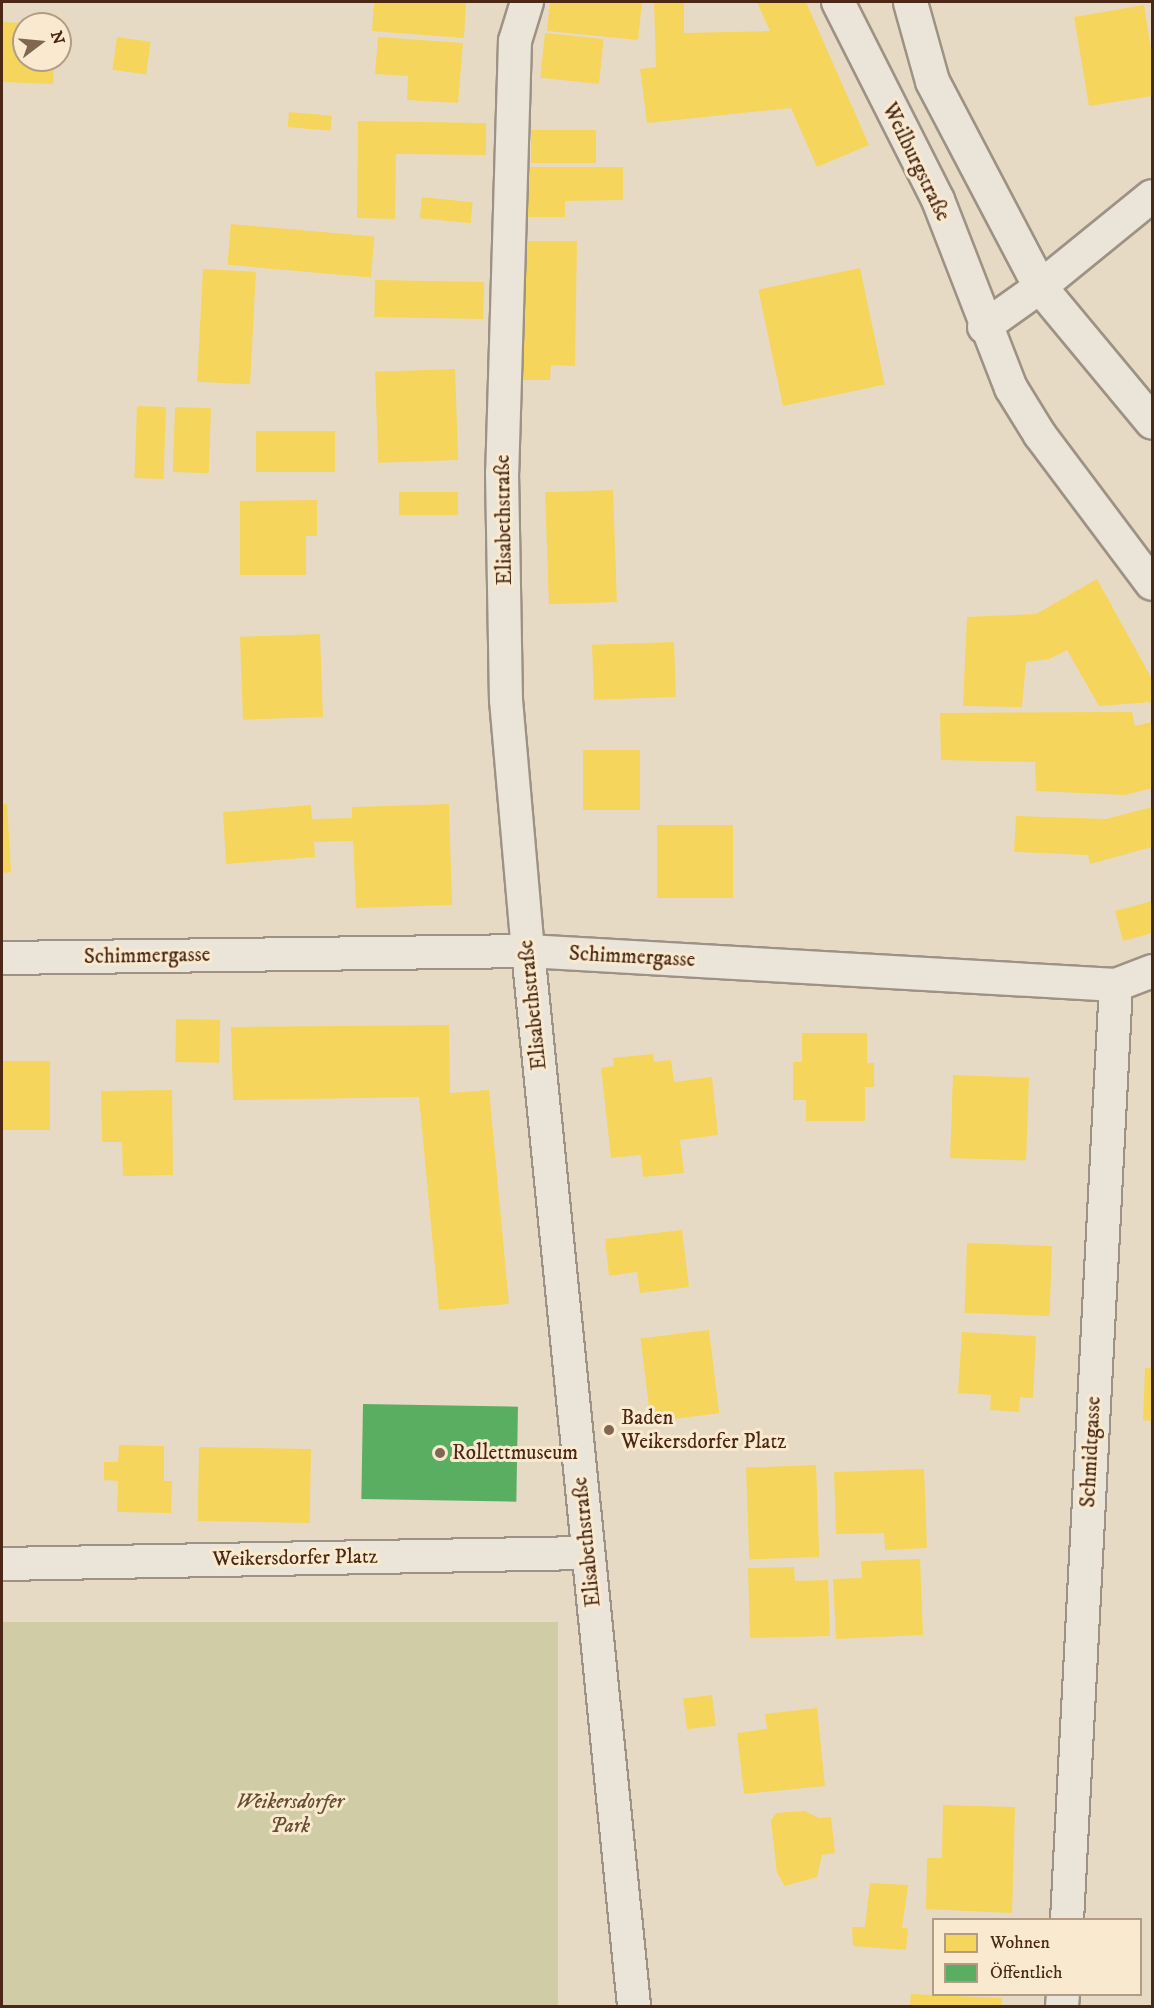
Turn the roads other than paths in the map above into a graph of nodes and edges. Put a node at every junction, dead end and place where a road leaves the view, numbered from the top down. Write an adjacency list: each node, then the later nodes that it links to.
1 (527, 2): 9 (street, Elisabethstraße)
2 (838, 2): 6 (street, Weilburgstraße)
3 (910, 2): 5 (street)
4 (1152, 196): 5 (street)
5 (1040, 287): 6 (street); 7 (street)
6 (984, 327): 8 (street, Weilburgstraße)
7 (1152, 422)
8 (1152, 584)
9 (528, 951): 10 (street, Schimmergasse); 12 (street, Schimmergasse); 13 (street, Elisabethstraße)
10 (2, 958)
11 (1152, 971): 12 (street, Schimmergasse)
12 (1116, 985): 15 (street, Schmidtgasse)
13 (588, 1553): 14 (street, Weikersdorfer Platz); 16 (street, Elisabethstraße)
14 (2, 1564)
15 (1067, 1918)
16 (634, 2007)

